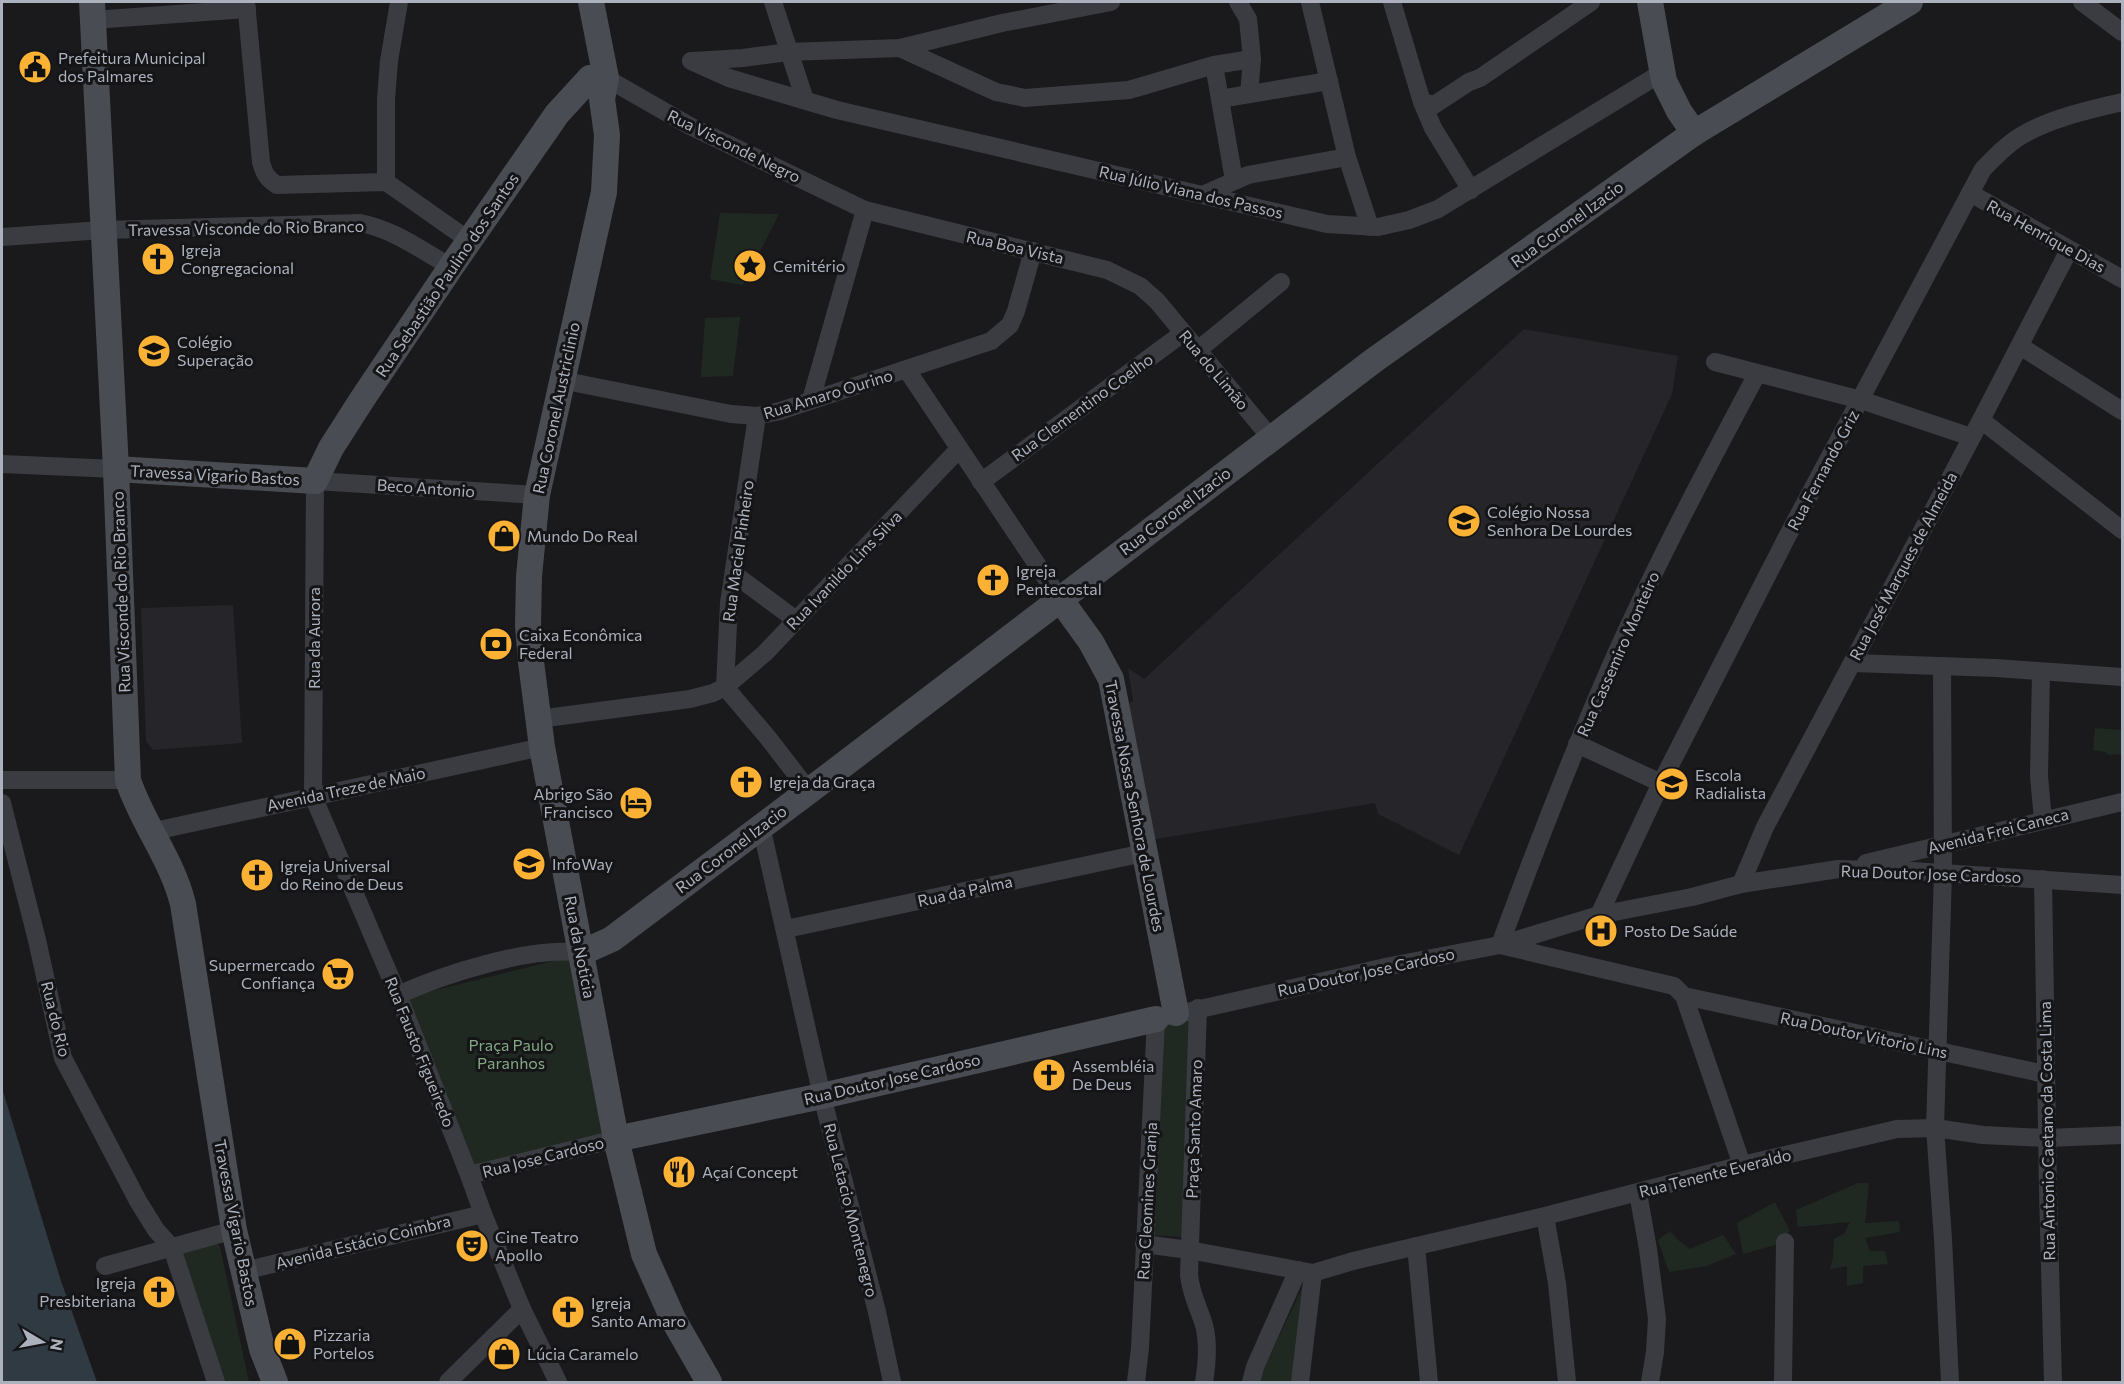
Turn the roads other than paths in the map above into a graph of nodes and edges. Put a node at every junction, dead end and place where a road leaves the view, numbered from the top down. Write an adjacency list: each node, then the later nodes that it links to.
1 (399, 2): 31 (street)
2 (573, 2): 22 (street)
3 (591, 2): 22 (street)
4 (773, 2): 17 (street)
5 (1111, 2): 16 (street)
6 (1238, 2): 18 (street)
7 (1310, 2): 21 (street)
8 (1393, 2): 26 (street)
9 (1592, 2): 26 (street)
10 (1650, 2): 20 (street)
11 (1910, 2): 28 (street, Rua Coronel Izacio)
12 (2082, 2): 15 (street)
13 (247, 5): 14 (street); 31 (street)
14 (92, 11): 37 (street, Rua Visconde do Rio Branco)
15 (2122, 32)
16 (900, 48): 17 (street); 19 (street)
17 (788, 52): 25 (street); 25 (street, Rua Júlio Viana dos Passos)
18 (1252, 59): 19 (street); 23 (street)
19 (1214, 65): 24 (street)
20 (1663, 72): 28 (street); 32 (street, Rua Júlio Viana dos Passos)
21 (1329, 81): 23 (street); 29 (street)
22 (599, 85): 35 (street, Rua Visconde Negro); 39 (street, Rua Sebastião Paulino dos Santos); 52 (street, Rua Coronel Austriclinio)
23 (1249, 94): 24 (street)
24 (1220, 99): 30 (street)
25 (805, 100): 34 (street, Rua Júlio Viana dos Passos)
26 (1422, 102): 32 (street)
27 (2122, 102): 33 (street, Rua Fernando Griz)
28 (1694, 133): 59 (street, Rua Coronel Izacio)
29 (1347, 158): 30 (street); 36 (street)
30 (1234, 180): 34 (street)
31 (386, 182): 39 (street)
32 (1471, 190): 36 (street, Rua Júlio Viana dos Passos)
33 (1970, 193): 40 (street, Rua Henrique Dias); 54 (street, Rua Fernando Griz)
34 (1205, 194): 36 (street, Rua Júlio Viana dos Passos)
35 (865, 210): 41 (street, Rua Boa Vista); 53 (street)
36 (1370, 227)
37 (103, 230): 38 (street, Travessa Visconde do Rio Branco); 42 (street, Travessa Visconde do Rio Branco); 62 (street, Rua Visconde do Rio Branco)
38 (2, 237)
39 (470, 241): 42 (street, Rua Sebastião Paulino dos Santos)
40 (2069, 250): 43 (street, Rua Henrique Dias); 47 (street, Rua José Marques de Almeida)
41 (1033, 251): 45 (street, Rua Boa Vista); 50 (street, Rua Amaro Ourino)
42 (451, 267): 63 (street, Rua Sebastião Paulino dos Santos)
43 (2122, 279)
44 (1281, 282): 48 (street)
45 (1157, 301): 46 (street, Rua do Limão)
46 (1184, 333): 48 (street, Rua do Limão); 64 (street, Rua Clementino Coelho)
47 (2020, 346): 55 (street); 57 (street, Rua José Marques de Almeida)
48 (1198, 350): 59 (street, Rua do Limão)
49 (1715, 362): 51 (street)
50 (907, 370): 53 (street, Rua Amaro Ourino); 60 (street, Travessa Nossa Senhora de Lourdes)
51 (1757, 374): 54 (street); 76 (street, Rua Cassemiro Monteiro)
52 (561, 380): 56 (street, Rua Amaro Ourino); 65 (street, Rua Coronel Austriclinio)
53 (812, 399): 56 (street, Rua Amaro Ourino)
54 (1861, 400): 58 (street); 80 (street, Rua Fernando Griz)
55 (2122, 411)
56 (757, 416): 67 (street, Rua Maciel Pinheiro)
57 (1981, 420): 58 (street, Rua José Marques de Almeida); 66 (street)
58 (1971, 437): 70 (street, Rua José Marques de Almeida)
59 (1271, 438): 68 (street, Rua Coronel Izacio)
60 (959, 449): 64 (street, Travessa Nossa Senhora de Lourdes); 69 (street, Rua Ivanildo Lins Silva)
61 (2, 464): 62 (street)
62 (116, 469): 63 (street, Travessa Vigario Bastos); 79 (street, Rua Visconde do Rio Branco)
63 (315, 480): 65 (street, Beco Antonio); 82 (street, Rua da Aurora)
64 (981, 482): 68 (street, Travessa Nossa Senhora de Lourdes)
65 (537, 495): 75 (street, Rua Coronel Austriclinio)
66 (2122, 531)
67 (734, 574): 69 (street); 74 (street, Rua Maciel Pinheiro)
68 (1060, 599): 81 (street, Rua Coronel Izacio); 89 (street, Travessa Nossa Senhora de Lourdes)
69 (796, 620): 74 (street, Rua Ivanildo Lins Silva)
70 (1853, 663): 71 (street); 93 (street, Rua José Marques de Almeida)
71 (1942, 666): 72 (street); 88 (street)
72 (2041, 672): 73 (street); 85 (street)
73 (2122, 676)
74 (725, 687): 75 (street); 81 (street)
75 (539, 719): 77 (street, Rua da Noticia)
76 (1577, 744): 80 (street); 97 (street, Rua Cassemiro Monteiro)
77 (542, 747): 82 (street, Avenida Treze de Maio); 98 (street, Rua da Noticia)
78 (2, 780): 79 (street)
79 (128, 780): 87 (street, Rua Visconde do Rio Branco)
80 (1661, 783): 95 (street, Rua Fernando Griz)
81 (809, 791): 86 (street, Rua Coronel Izacio)
82 (313, 796): 87 (street, Avenida Treze de Maio); 99 (street, Rua Fausto Figueiredo)
83 (2122, 802): 85 (street, Avenida Frei Caneca)
84 (2, 803): 119 (street, Rua do Rio)
85 (2043, 820): 88 (street, Avenida Frei Caneca)
86 (761, 826): 96 (street, Rua Letacio Montenegro); 98 (street, Rua Coronel Izacio)
87 (150, 832): 103 (street, Rua Visconde do Rio Branco)
88 (1942, 845): 90 (street, Avenida Frei Caneca); 91 (street)
89 (1144, 853): 96 (street, Rua da Palma); 101 (street, Travessa Nossa Senhora de Lourdes)
90 (1838, 869): 91 (street, Rua Doutor Jose Cardoso); 93 (street, Rua Doutor Jose Cardoso)
91 (1942, 873): 92 (street, Rua Doutor Jose Cardoso); 102 (street)
92 (2043, 879): 94 (street, Rua Doutor Jose Cardoso); 104 (street, Rua Antonio Caetano da Costa Lima)
93 (1741, 884): 95 (street, Rua Doutor Jose Cardoso)
94 (2122, 885)
95 (1599, 915): 97 (street, Rua Doutor Jose Cardoso)
96 (786, 929): 105 (street, Rua Letacio Montenegro)
97 (1500, 945): 100 (street, Rua Doutor Vitorio Lins); 101 (street, Rua Doutor Jose Cardoso)
98 (581, 953): 99 (street, Rua Coronel Izacio); 109 (street, Rua da Noticia)
99 (398, 995): 111 (street, Rua Fausto Figueiredo)
100 (1683, 996): 102 (street, Rua Doutor Vitorio Lins); 110 (street)
101 (1177, 1014): 105 (street, Rua Doutor Jose Cardoso); 117 (street, Rua Cleomines Granja); 120 (street, Praça Santo Amaro)
102 (1936, 1051): 104 (street, Rua Doutor Vitorio Lins); 106 (street)
103 (208, 1062): 115 (street, Travessa Vigario Bastos)
104 (2045, 1074): 108 (street, Rua Antonio Caetano da Costa Lima)
105 (822, 1096): 109 (street, Rua Doutor Jose Cardoso); 130 (street, Rua Letacio Montenegro)
106 (1935, 1128): 108 (street, Rua Tenente Everaldo); 110 (street, Rua Tenente Everaldo); 139 (street)
107 (2122, 1135): 108 (street, Rua Tenente Everaldo)
108 (2047, 1138): 140 (street, Rua Antonio Caetano da Costa Lima)
109 (616, 1139): 111 (street, Rua Jose Cardoso); 129 (street, Rua da Noticia)
110 (1742, 1165): 112 (street, Rua Tenente Everaldo)
111 (469, 1175): 113 (street, Rua Fausto Figueiredo)
112 (1638, 1192): 114 (street, Rua Tenente Everaldo); 137 (street)
113 (483, 1214): 122 (street, Avenida Estácio Coimbra); 124 (street, Rua Fausto Figueiredo)
114 (1545, 1216): 118 (street, Rua Tenente Everaldo); 136 (street)
115 (234, 1230): 119 (street); 122 (street, Travessa Vigario Bastos)
116 (1785, 1242): 138 (street)
117 (1144, 1244): 120 (street); 131 (street, Rua Cleomines Granja)
118 (1416, 1246): 123 (street, Rua Tenente Everaldo); 135 (street)
119 (172, 1248): 121 (street); 125 (street)
120 (1189, 1250): 123 (street); 132 (street, Praça Santo Amaro)
121 (105, 1266)
122 (243, 1271): 126 (street, Travessa Vigario Bastos)
123 (1305, 1271): 133 (street); 134 (street)
124 (522, 1309): 127 (street); 128 (street, Rua Fausto Figueiredo)
125 (216, 1383)
126 (275, 1383)
127 (447, 1383)
128 (558, 1383)
129 (709, 1383)
130 (892, 1383)
131 (1136, 1383)
132 (1204, 1383)
133 (1251, 1383)
134 (1300, 1383)
135 (1429, 1383)
136 (1567, 1383)
137 (1650, 1383)
138 (1782, 1383)
139 (1950, 1383)
140 (2053, 1383)

